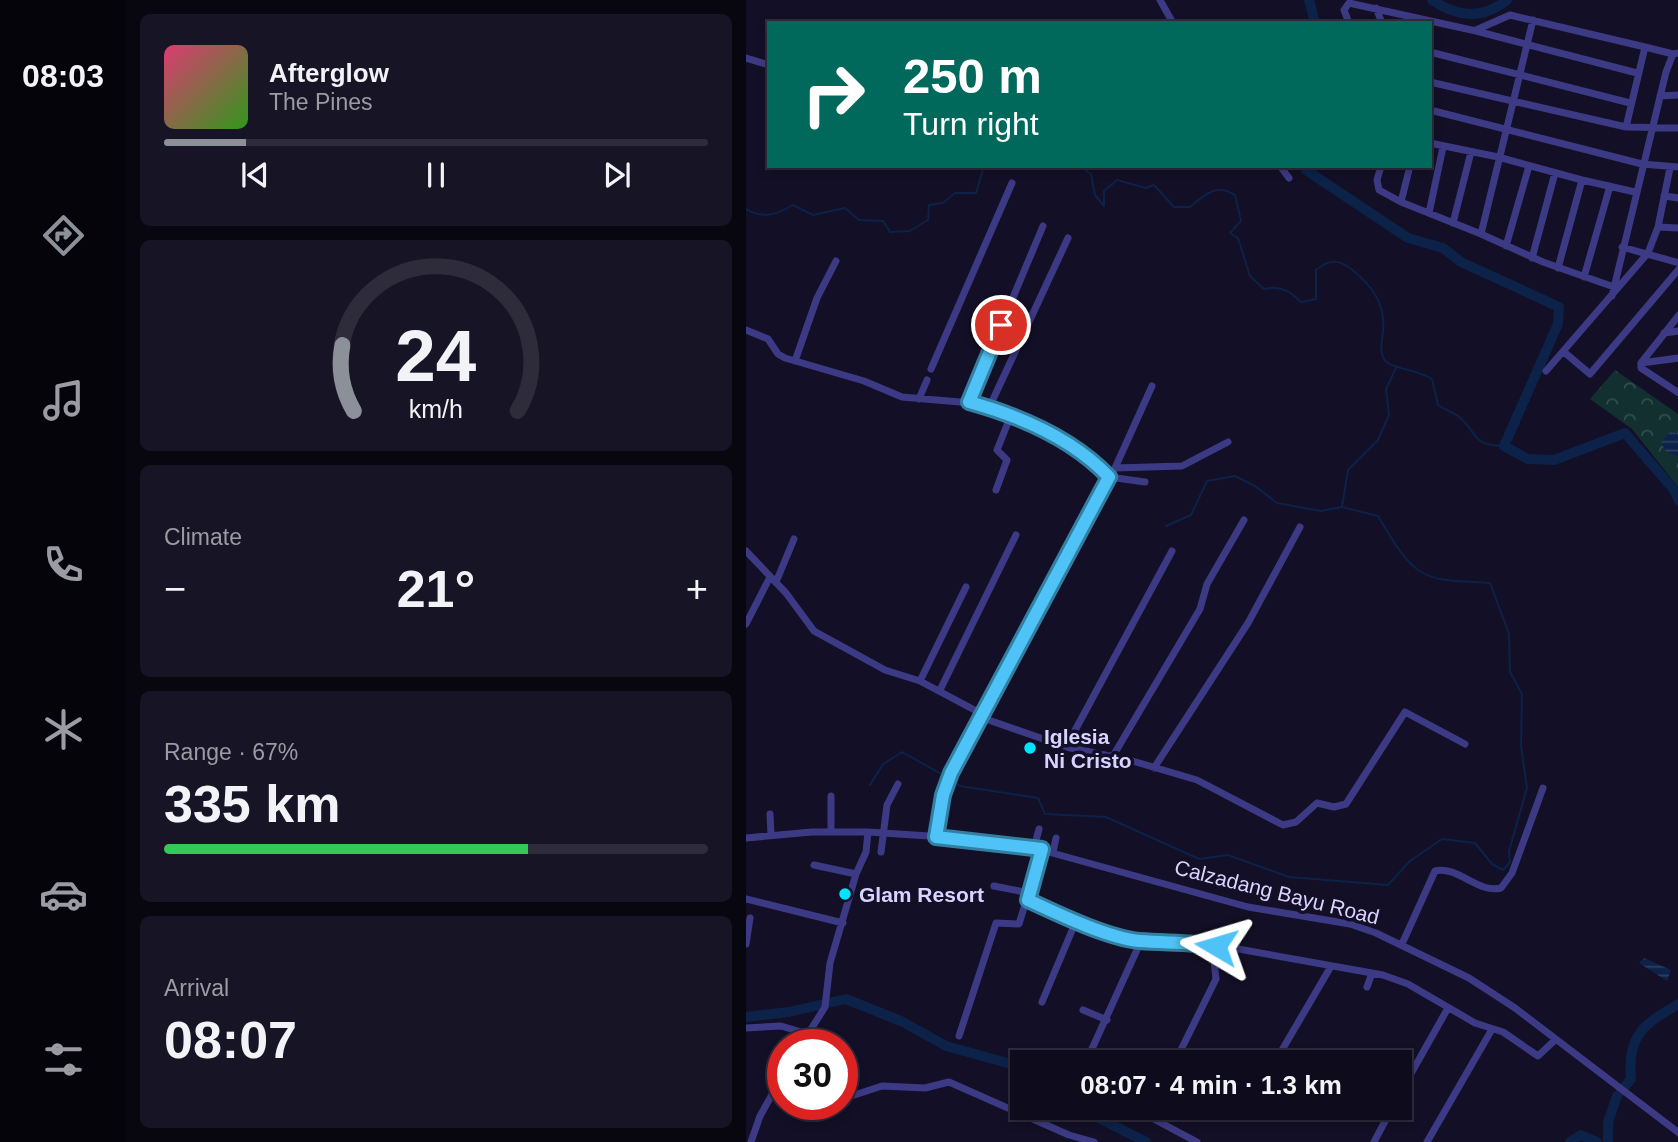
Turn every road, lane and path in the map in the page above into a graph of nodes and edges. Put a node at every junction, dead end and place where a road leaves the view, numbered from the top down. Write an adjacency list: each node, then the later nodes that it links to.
1 (1160, 0): 4 (street)
2 (1376, 8): 5 (street); 6 (street); 7 (street)
3 (1533, 20): 7 (street); 8 (street); 9 (street)
4 (1172, 21)
5 (1348, 21)
6 (1381, 21)
7 (1476, 31): 8 (street)
8 (1528, 45): 14 (street); 15 (street)
9 (1645, 47): 11 (street); 14 (street)
10 (1432, 52): 15 (street)
11 (1676, 53): 18 (street)
12 (746, 58): 13 (street)
13 (767, 64)
14 (1637, 73): 20 (street)
15 (1521, 74): 19 (street); 20 (street)
16 (1432, 82): 19 (street)
17 (1679, 95): 18 (street)
18 (1660, 96): 25 (street)
19 (1514, 102): 22 (street); 23 (street)
20 (1630, 103): 22 (street)
21 (1432, 110): 23 (street)
22 (1626, 127): 25 (street)
23 (1507, 128): 29 (street); 30 (street)
24 (1679, 128): 25 (street)
25 (1652, 129): 30 (street)
26 (1432, 144): 27 (street)
27 (1443, 147): 28 (street); 45 (street)
28 (1471, 152): 29 (street); 46 (street)
29 (1498, 157): 31 (street); 50 (street)
30 (1642, 164): 35 (street); 41 (street)
31 (1529, 166): 36 (street); 52 (street)
32 (1281, 168): 37 (street)
33 (1380, 168): 44 (street)
34 (1410, 168): 44 (street)
35 (1674, 168): 42 (street)
36 (1555, 173): 38 (street); 55 (street)
37 (1288, 178)
38 (1582, 180): 40 (street); 58 (street)
39 (1012, 183): 70 (street)
40 (1610, 186): 41 (street); 60 (street)
41 (1635, 192): 53 (street)
42 (1664, 197): 43 (street); 48 (street)
43 (1679, 198)
44 (1401, 202): 45 (street)
45 (1429, 213): 46 (street)
46 (1453, 223): 50 (street)
47 (1043, 226): 78 (street)
48 (1658, 228): 49 (street); 54 (street)
49 (1679, 228)
50 (1481, 234): 52 (street)
51 (1068, 238): 79 (street)
52 (1506, 246): 55 (street)
53 (1622, 247): 54 (street); 61 (street)
54 (1648, 253): 57 (street); 61 (street)
55 (1532, 257): 58 (street)
56 (836, 261): 68 (street)
57 (1679, 263)
58 (1558, 268): 60 (street)
59 (1679, 269): 66 (street)
60 (1584, 277): 61 (street)
61 (1613, 292): 66 (street)
62 (1679, 316): 65 (street)
63 (746, 330): 68 (street)
64 (1679, 331): 65 (street)
65 (1664, 333): 69 (street)
66 (1564, 352): 71 (street)
67 (1679, 358): 69 (street)
68 (795, 361): 77 (street)
69 (1641, 363): 75 (street)
70 (931, 369)
71 (1546, 371)
72 (927, 380): 77 (street)
73 (1679, 385): 75 (street)
74 (1152, 386): 82 (street)
75 (1669, 386): 76 (street)
76 (1679, 393)
77 (919, 399): 78 (street)
78 (969, 402): 79 (street)
79 (989, 408): 80 (street)
80 (1011, 415): 83 (street); 85 (street)
81 (1228, 443): 82 (street)
82 (1115, 468): 83 (street)
83 (1109, 477): 84 (street); 97 (street)
84 (1145, 482)
85 (996, 490)
86 (1244, 520): 100 (street)
87 (1300, 527): 101 (street)
88 (1016, 535): 96 (street)
89 (794, 540): 92 (street)
90 (746, 551): 92 (street)
91 (1172, 551): 99 (street)
92 (773, 579): 94 (street); 95 (street)
93 (966, 587): 95 (street)
94 (746, 624)
95 (920, 681): 96 (street)
96 (940, 690): 97 (street)
97 (981, 715): 99 (street); 111 (street)
98 (1465, 744): 101 (street)
99 (1066, 747): 100 (street)
100 (1112, 757): 101 (street)
101 (1154, 768)
102 (898, 784): 109 (street)
103 (1543, 788): 128 (street)
104 (831, 796): 107 (street)
105 (770, 814): 110 (street)
106 (1039, 829): 114 (street)
107 (831, 832): 108 (street, Calzadang Bayu Road); 110 (street, Calzadang Bayu Road)
108 (868, 832): 109 (street, Calzadang Bayu Road); 118 (street)
109 (884, 834): 111 (street, Calzadang Bayu Road); 115 (street)
110 (771, 835): 112 (street, Calzadang Bayu Road)
111 (936, 837): 114 (street, Calzadang Bayu Road)
112 (746, 838)
113 (1056, 838): 116 (street)
114 (1038, 848): 116 (street, Calzadang Bayu Road); 120 (street)
115 (881, 852)
116 (1053, 852): 128 (street, Calzadang Bayu Road)
117 (814, 865): 118 (street)
118 (856, 874): 125 (street)
119 (994, 886): 120 (street)
120 (1028, 897): 124 (street); 141 (street)
121 (746, 899): 122 (street)
122 (756, 902): 123 (street); 125 (street)
123 (748, 918): 127 (street)
124 (1076, 921): 126 (street); 133 (street)
125 (843, 923): 139 (street)
126 (1141, 941): 129 (street); 136 (street)
127 (746, 944)
128 (1402, 944): 142 (street, Calzadang Bayu Road)
129 (1216, 946): 130 (street); 144 (street)
130 (1330, 968): 131 (street); 145 (street)
131 (1372, 973): 132 (street); 134 (street)
132 (1367, 986)
133 (1042, 1002)
134 (1448, 1008): 140 (street); 146 (street)
135 (1083, 1010): 136 (street)
136 (1107, 1020): 143 (street)
137 (746, 1028): 138 (street)
138 (791, 1029)
139 (811, 1029)
140 (1492, 1031): 142 (street); 156 (street)
141 (960, 1036)
142 (1555, 1040): 151 (street, Calzadang Bayu Road)
143 (1092, 1050)
144 (1181, 1050)
145 (1282, 1050)
146 (1412, 1072)
147 (858, 1094): 153 (street)
148 (767, 1106): 152 (street)
149 (1156, 1120): 154 (street)
150 (1386, 1120): 155 (street)
151 (1679, 1133)
152 (751, 1142)
153 (1094, 1142)
154 (1197, 1142)
155 (1374, 1142)
156 (1427, 1142)

